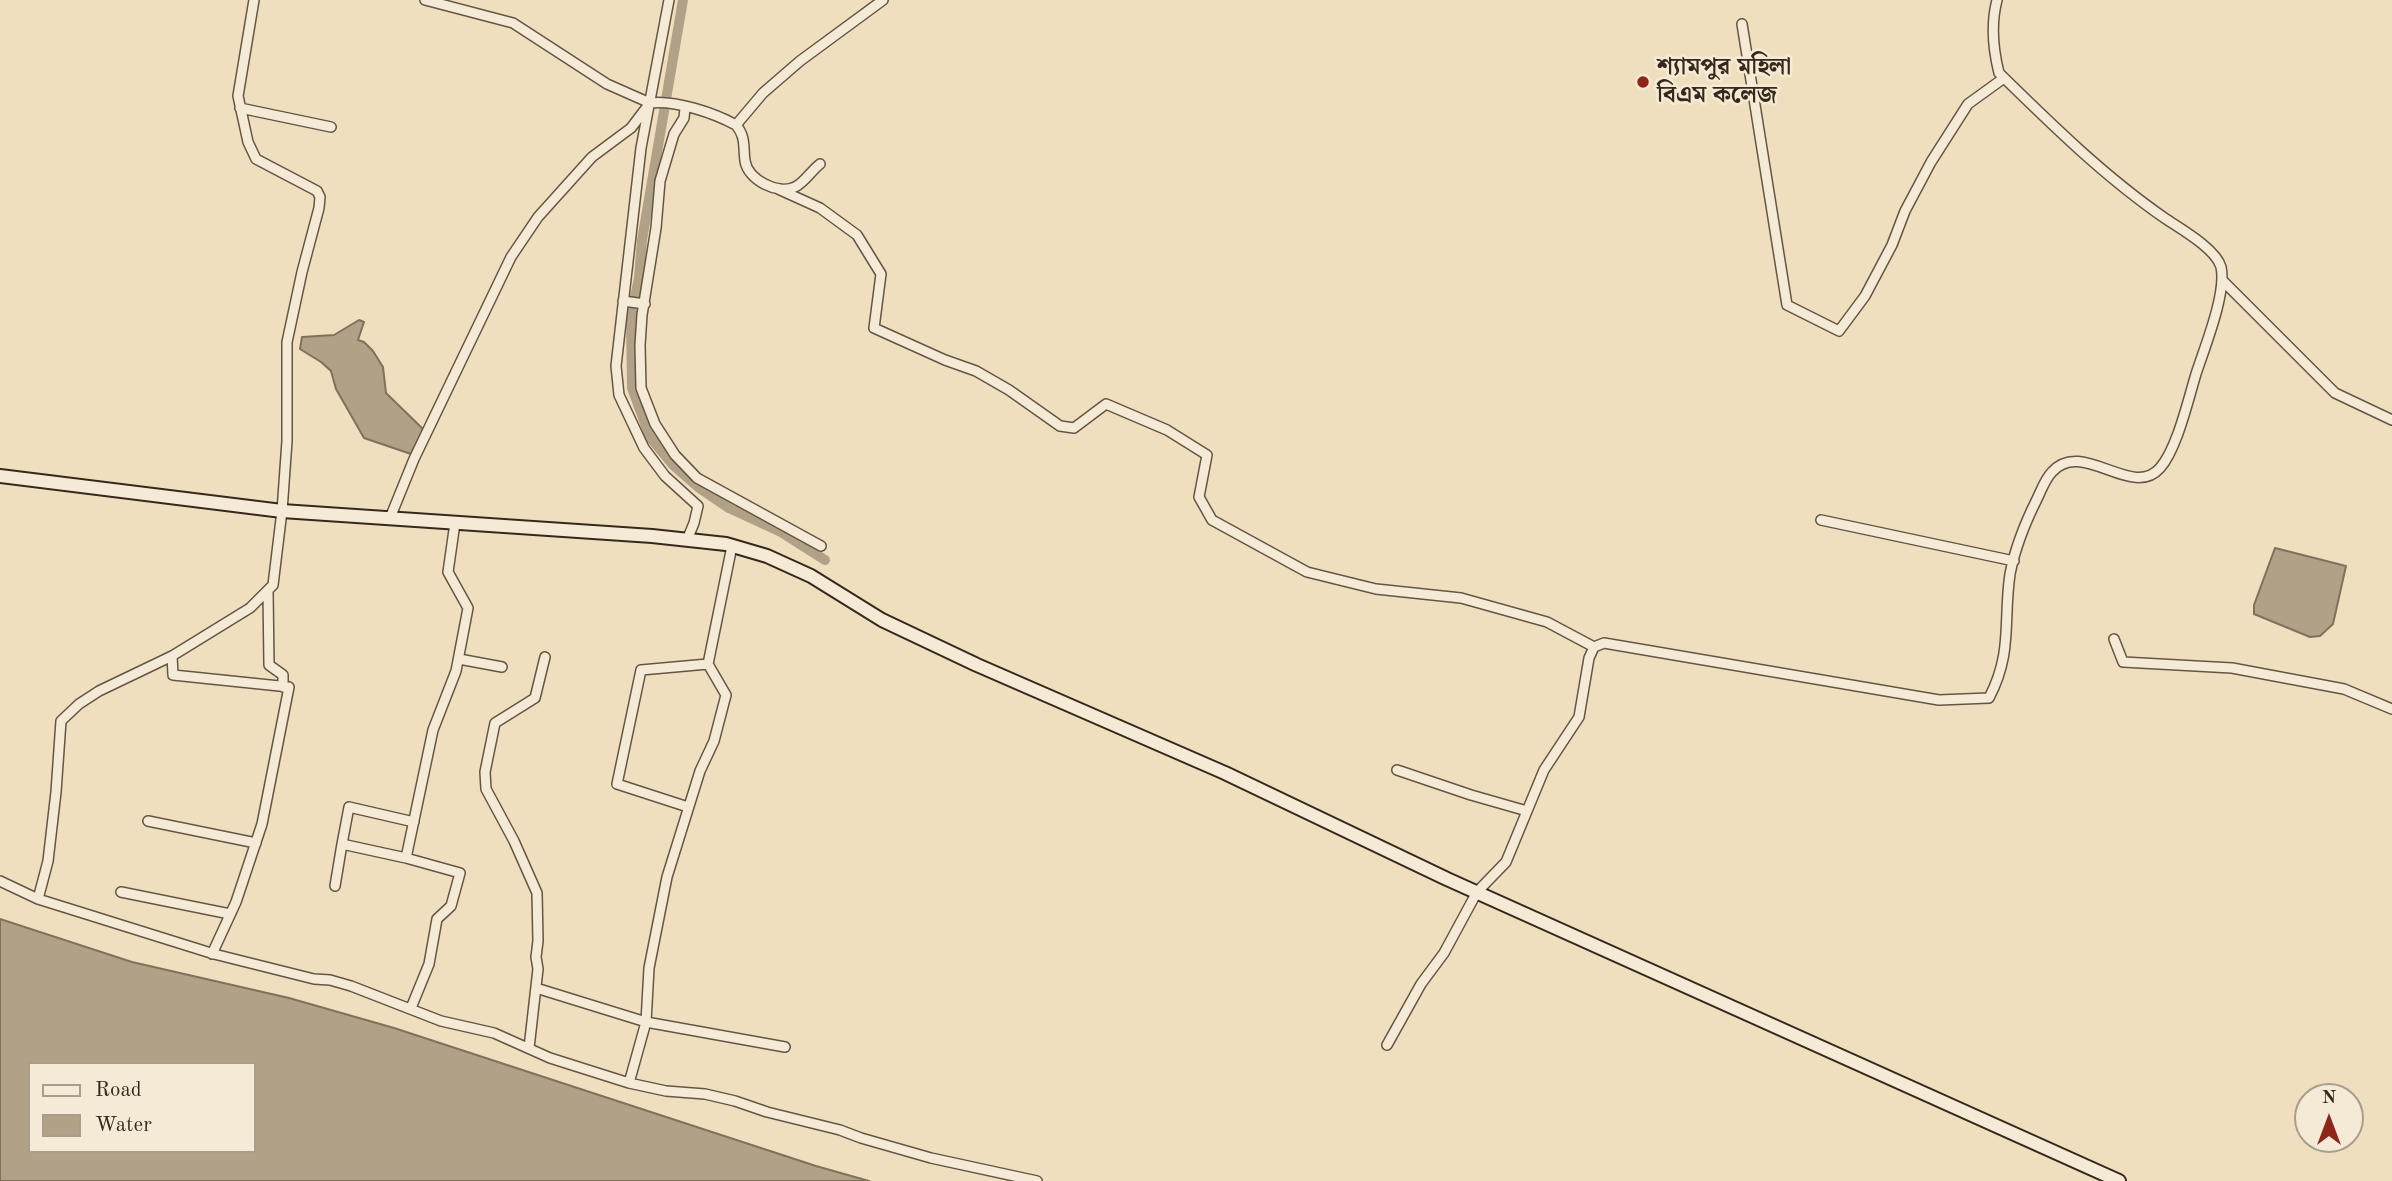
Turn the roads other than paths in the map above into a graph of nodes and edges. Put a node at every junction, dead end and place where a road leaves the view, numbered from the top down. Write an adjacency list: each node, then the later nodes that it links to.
1 (254, 0): 10 (street)
2 (425, 0): 8 (street)
3 (669, 0): 8 (street)
4 (883, 0): 11 (street)
5 (1997, 0): 7 (street)
6 (1742, 24): 7 (street)
7 (2004, 78): 15 (street)
8 (654, 102): 9 (street); 16 (street); 21 (street)
9 (681, 106): 11 (street); 17 (street)
10 (240, 108): 12 (street); 20 (street)
11 (736, 125): 14 (street)
12 (331, 127)
13 (820, 164): 14 (street)
14 (778, 189): 30 (street)
15 (2221, 280): 18 (street); 27 (street)
16 (627, 301): 17 (street); 24 (street)
17 (644, 304): 26 (street)
18 (2392, 420)
19 (0, 476): 20 (street)
20 (282, 512): 21 (street); 28 (street)
21 (390, 519): 23 (street)
22 (1821, 520): 27 (street)
23 (455, 523): 24 (street); 33 (street)
24 (687, 540): 25 (street)
25 (732, 546): 34 (street); 49 (street)
26 (821, 546)
27 (2014, 561): 30 (street)
28 (268, 590): 31 (street); 36 (street)
29 (2114, 639): 37 (street)
30 (1594, 647): 40 (street)
31 (172, 656): 36 (street); 50 (street)
32 (545, 657): 53 (street)
33 (458, 659): 35 (street); 42 (street)
34 (708, 664): 39 (street); 39 (street)
35 (502, 667)
36 (284, 687): 43 (street)
37 (2392, 709)
38 (1397, 770): 40 (street)
39 (688, 807): 55 (street)
40 (1527, 811): 49 (street)
41 (148, 821): 43 (street)
42 (414, 822): 44 (street); 45 (street)
43 (257, 843): 51 (street)
44 (342, 844): 45 (street); 47 (street)
45 (406, 858): 54 (street)
46 (0, 881): 50 (street)
47 (335, 886)
48 (121, 892): 51 (street)
49 (1477, 892): 56 (street); 61 (street)
50 (38, 899): 52 (street)
51 (230, 914): 52 (street)
52 (212, 954): 54 (street)
53 (536, 988): 55 (street); 58 (street)
54 (411, 1008): 58 (street)
55 (646, 1022): 57 (street); 59 (street)
56 (1387, 1045)
57 (785, 1047)
58 (528, 1048): 59 (street)
59 (629, 1083): 60 (street)
60 (1038, 1181)
61 (2119, 1181)

